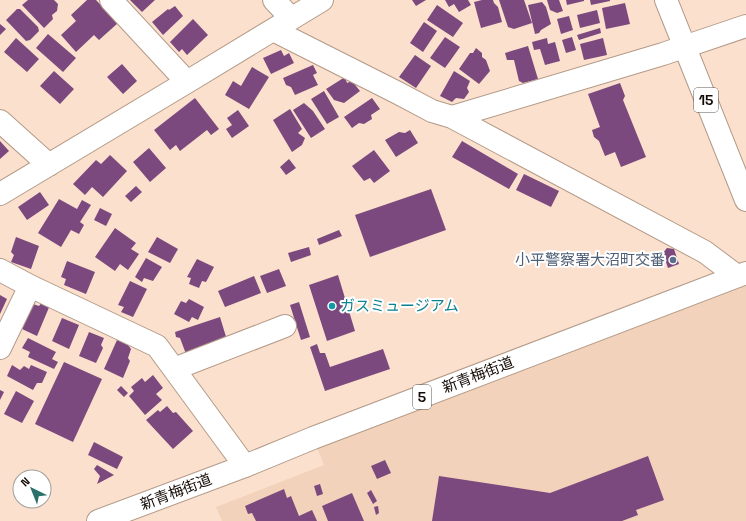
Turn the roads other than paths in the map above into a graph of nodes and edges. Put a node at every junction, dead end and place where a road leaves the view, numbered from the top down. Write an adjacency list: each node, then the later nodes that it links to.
1 (111, 0): 9 (street)
2 (274, 0): 5 (street)
3 (322, 0): 5 (street)
4 (666, 0): 8 (street, 15)
5 (292, 18): 7 (street)
6 (746, 26): 8 (street)
7 (273, 30): 9 (street); 10 (street)
8 (685, 47): 10 (street); 14 (street, 15)
9 (188, 82): 12 (street)
10 (452, 117): 16 (street)
11 (0, 121): 12 (street)
12 (49, 166): 13 (street)
13 (0, 194)
14 (746, 200)
15 (0, 270): 17 (street)
16 (742, 274): 21 (street, 新青梅街道 / 5)
17 (30, 286): 19 (street); 20 (street)
18 (285, 326): 20 (street)
19 (0, 348)
20 (174, 369): 21 (street)
21 (245, 466): 22 (street, 新青梅街道 / 5)
22 (98, 521)

